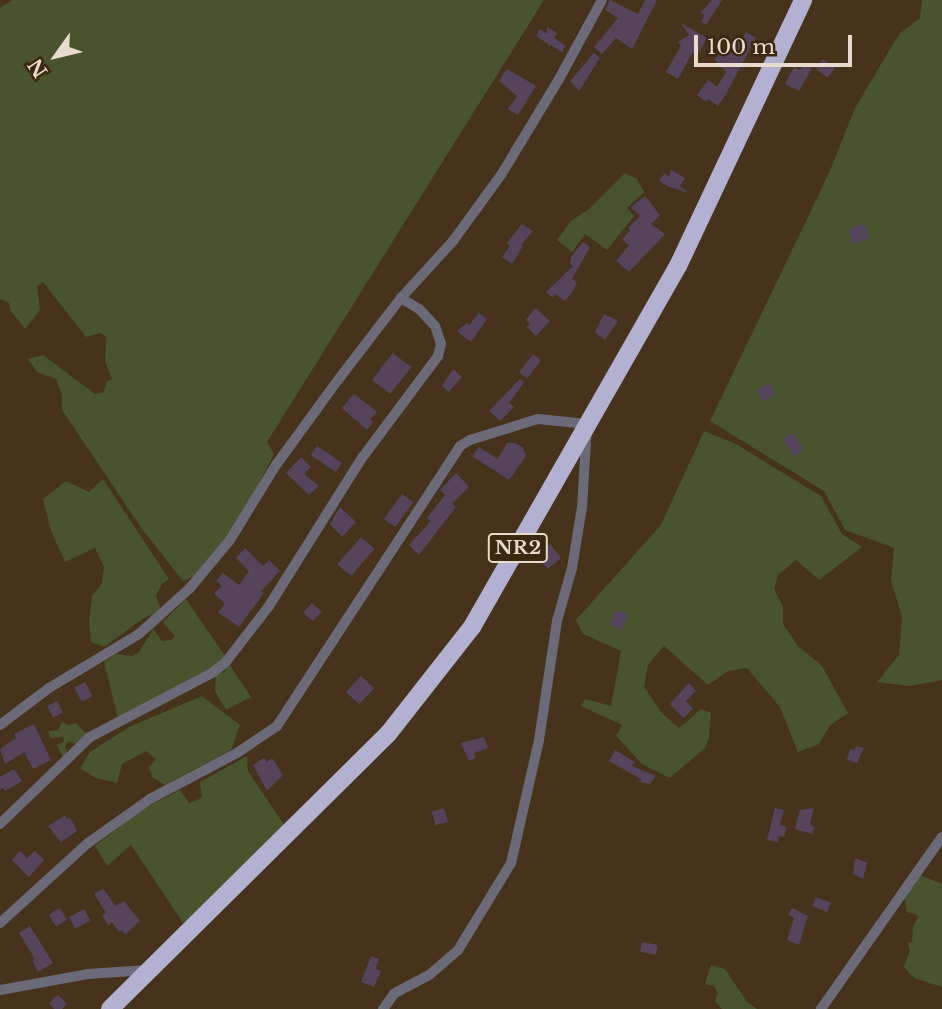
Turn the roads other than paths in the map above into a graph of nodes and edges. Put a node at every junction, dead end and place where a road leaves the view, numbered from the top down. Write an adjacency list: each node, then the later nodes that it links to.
1 (601, 0): 3 (street)
2 (803, 0): 4 (highway, NR2)
3 (401, 298): 5 (street); 6 (street)
4 (587, 424): 8 (street); 9 (highway, NR2); 12 (street)
5 (0, 724)
6 (0, 824)
7 (942, 837): 13 (street)
8 (0, 923)
9 (147, 970): 10 (street); 11 (highway, NR2)
10 (0, 990)
11 (110, 1009)
12 (383, 1009)
13 (821, 1009)

